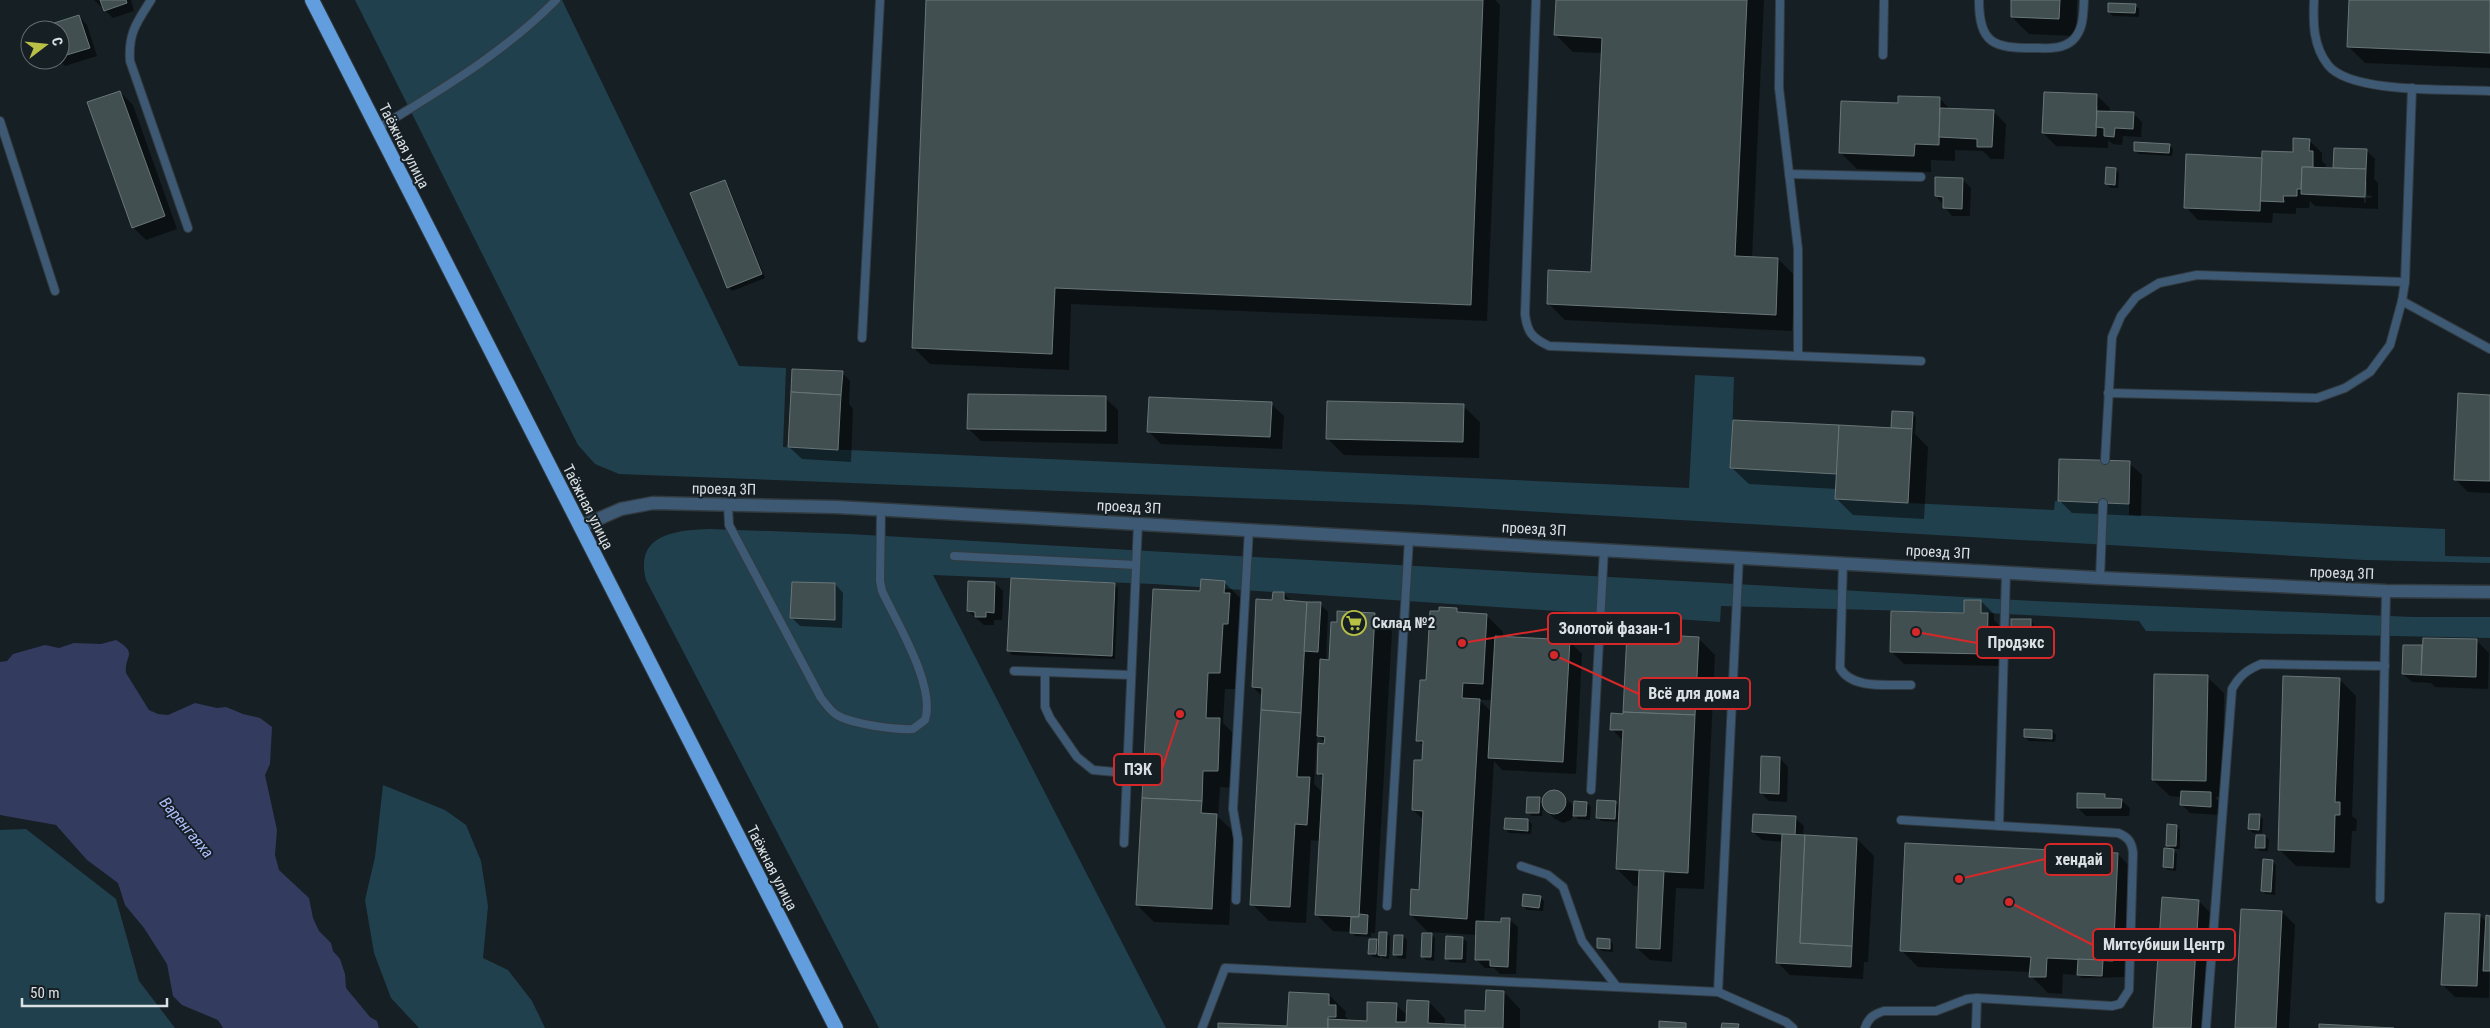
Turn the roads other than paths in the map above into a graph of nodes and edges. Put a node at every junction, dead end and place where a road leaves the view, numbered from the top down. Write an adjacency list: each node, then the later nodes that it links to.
1 (151, 0): 18 (lane)
2 (312, 0): 15 (highway, Таёжная улица)
3 (556, 0): 15 (lane)
4 (880, 0): 22 (lane)
5 (1536, 0): 24 (lane)
6 (1780, 0): 16 (lane)
7 (1884, 0): 11 (lane)
8 (1980, 0): 9 (lane)
9 (2084, 0)
10 (2314, 0): 12 (lane)
11 (1883, 55)
12 (2412, 88): 13 (lane); 19 (lane)
13 (2490, 90)
14 (0, 121): 20 (lane)
15 (377, 129): 32 (highway, Таёжная улица)
16 (1789, 174): 17 (lane); 24 (lane)
17 (1921, 176)
18 (188, 228)
19 (2404, 282): 21 (lane); 26 (lane)
20 (55, 291)
21 (2402, 300): 23 (lane); 26 (lane)
22 (862, 338)
23 (2490, 349)
24 (1798, 356): 25 (lane)
25 (1921, 361)
26 (2108, 393): 27 (lane)
27 (2105, 460)
28 (2103, 503): 41 (lane)
29 (728, 505): 30 (street, проезд 3П); 30 (lane); 32 (street, проезд 3П)
30 (882, 510): 31 (street, проезд 3П)
31 (1138, 523): 33 (street, проезд 3П); 39 (lane)
32 (580, 527): 61 (highway, Таёжная улица)
33 (1250, 529): 34 (street, проезд 3П); 56 (lane)
34 (1409, 539): 35 (street, проезд 3П); 57 (lane)
35 (1604, 549): 37 (street, проезд 3П); 50 (lane)
36 (954, 556): 39 (lane)
37 (1739, 556): 38 (street, проезд 3П); 59 (lane)
38 (1843, 562): 40 (street, проезд 3П); 48 (lane)
39 (1136, 564): 47 (lane)
40 (2006, 572): 41 (street, проезд 3П); 52 (lane)
41 (2100, 578): 42 (street, проезд 3П)
42 (2386, 591): 43 (street, проезд 3П); 44 (lane)
43 (2490, 592)
44 (2385, 666): 55 (lane); 66 (lane)
45 (1014, 671): 46 (lane)
46 (1045, 672): 47 (lane); 49 (lane)
47 (1131, 675): 49 (lane)
48 (1910, 685)
49 (1127, 773): 53 (lane)
50 (1592, 790)
51 (1901, 820): 52 (lane)
52 (1999, 826): 60 (lane)
53 (1124, 843)
54 (1521, 866): 58 (lane)
55 (2380, 899)
56 (1236, 900)
57 (1387, 906)
58 (1617, 986): 59 (lane); 62 (lane)
59 (1718, 992): 63 (lane)
60 (1977, 998): 64 (lane); 65 (lane)
61 (836, 1028)
62 (1202, 1028)
63 (1793, 1028)
64 (1865, 1028)
65 (1976, 1028)
66 (2206, 1028)

